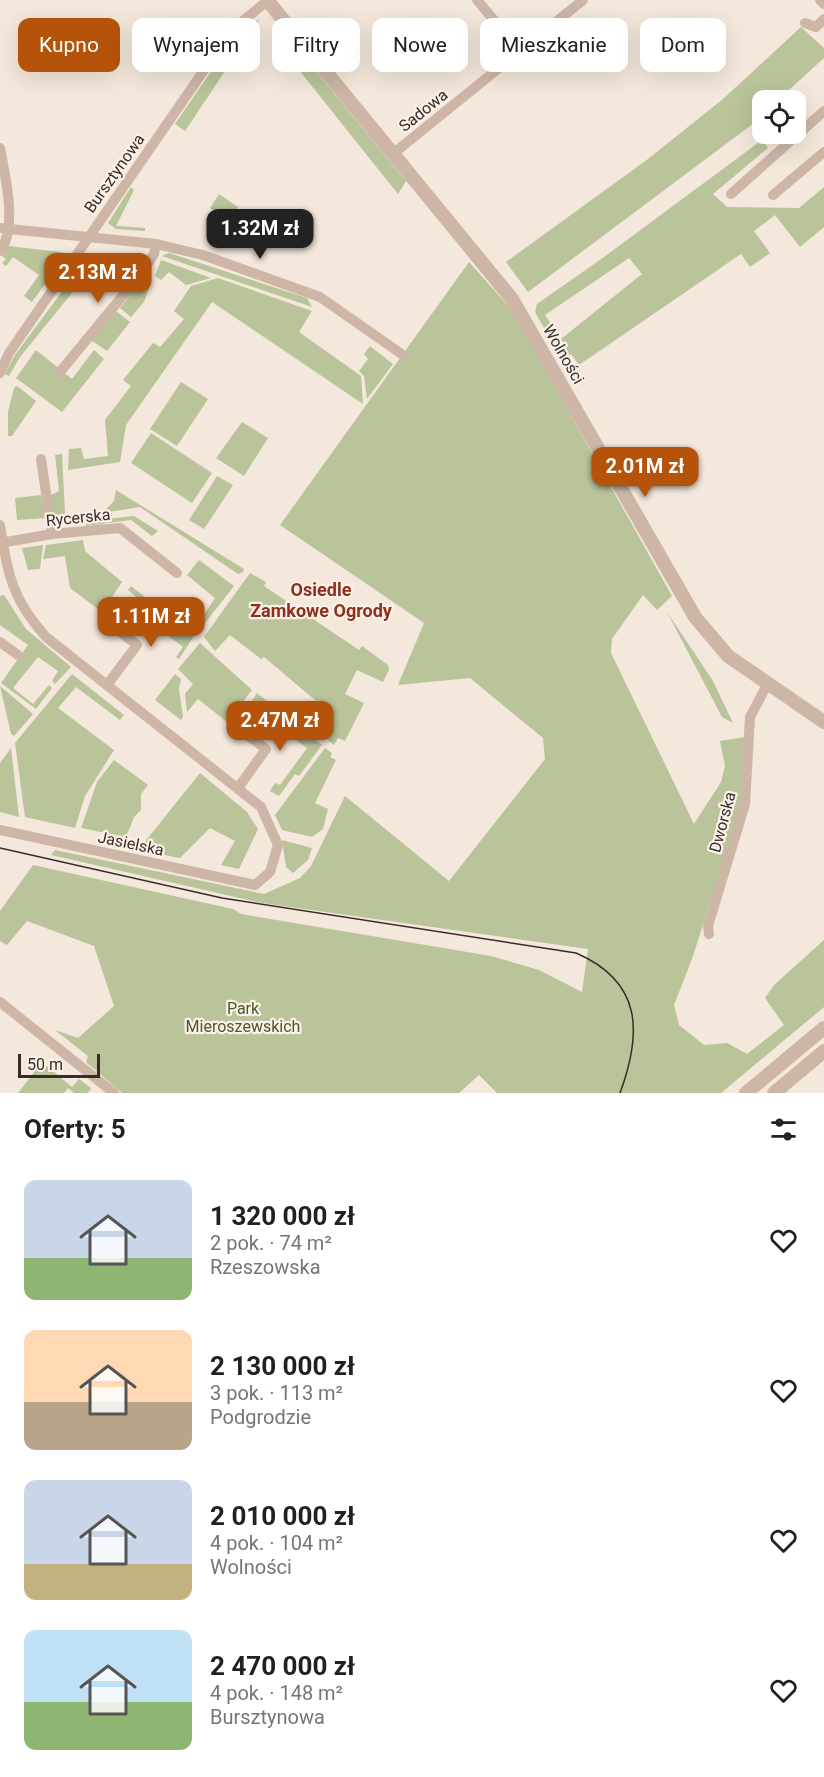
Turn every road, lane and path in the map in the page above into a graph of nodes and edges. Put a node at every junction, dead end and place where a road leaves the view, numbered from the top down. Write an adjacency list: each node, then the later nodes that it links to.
1 (267, 0): 14 (street, Wolności); 18 (street, Bursztynowa)
2 (477, 0): 6 (street)
3 (583, 0): 7 (street, Sadowa)
4 (820, 0): 5 (street)
5 (824, 4)
6 (492, 18)
7 (561, 18)
8 (824, 19): 9 (street)
9 (805, 23)
10 (494, 72): 14 (street, Sadowa)
11 (824, 111): 15 (street)
12 (0, 148): 17 (street)
13 (824, 152): 16 (street)
14 (394, 153): 32 (street, Wolności)
15 (731, 194)
16 (773, 195)
17 (4, 228): 18 (street); 20 (street)
18 (89, 236): 19 (street); 22 (street, Bursztynowa)
19 (156, 244): 21 (street); 23 (street)
20 (0, 251)
21 (403, 355)
22 (0, 371)
23 (60, 372)
24 (41, 459): 26 (street)
25 (0, 525): 27 (street)
26 (52, 534): 27 (street, Rycerska); 28 (street, Rycerska)
27 (2, 543): 33 (street)
28 (177, 573)
29 (106, 620): 33 (street)
30 (0, 642): 31 (street)
31 (18, 655)
32 (768, 683): 34 (street, Wolności); 38 (street, Dworska)
33 (108, 685): 36 (street)
34 (824, 722)
35 (235, 726): 36 (street)
36 (238, 788): 37 (street, Jasielska)
37 (0, 831)
38 (709, 934)
39 (0, 1002): 42 (street)
40 (824, 1028): 43 (street)
41 (824, 1051): 44 (street)
42 (114, 1093)
43 (746, 1093)
44 (774, 1093)

